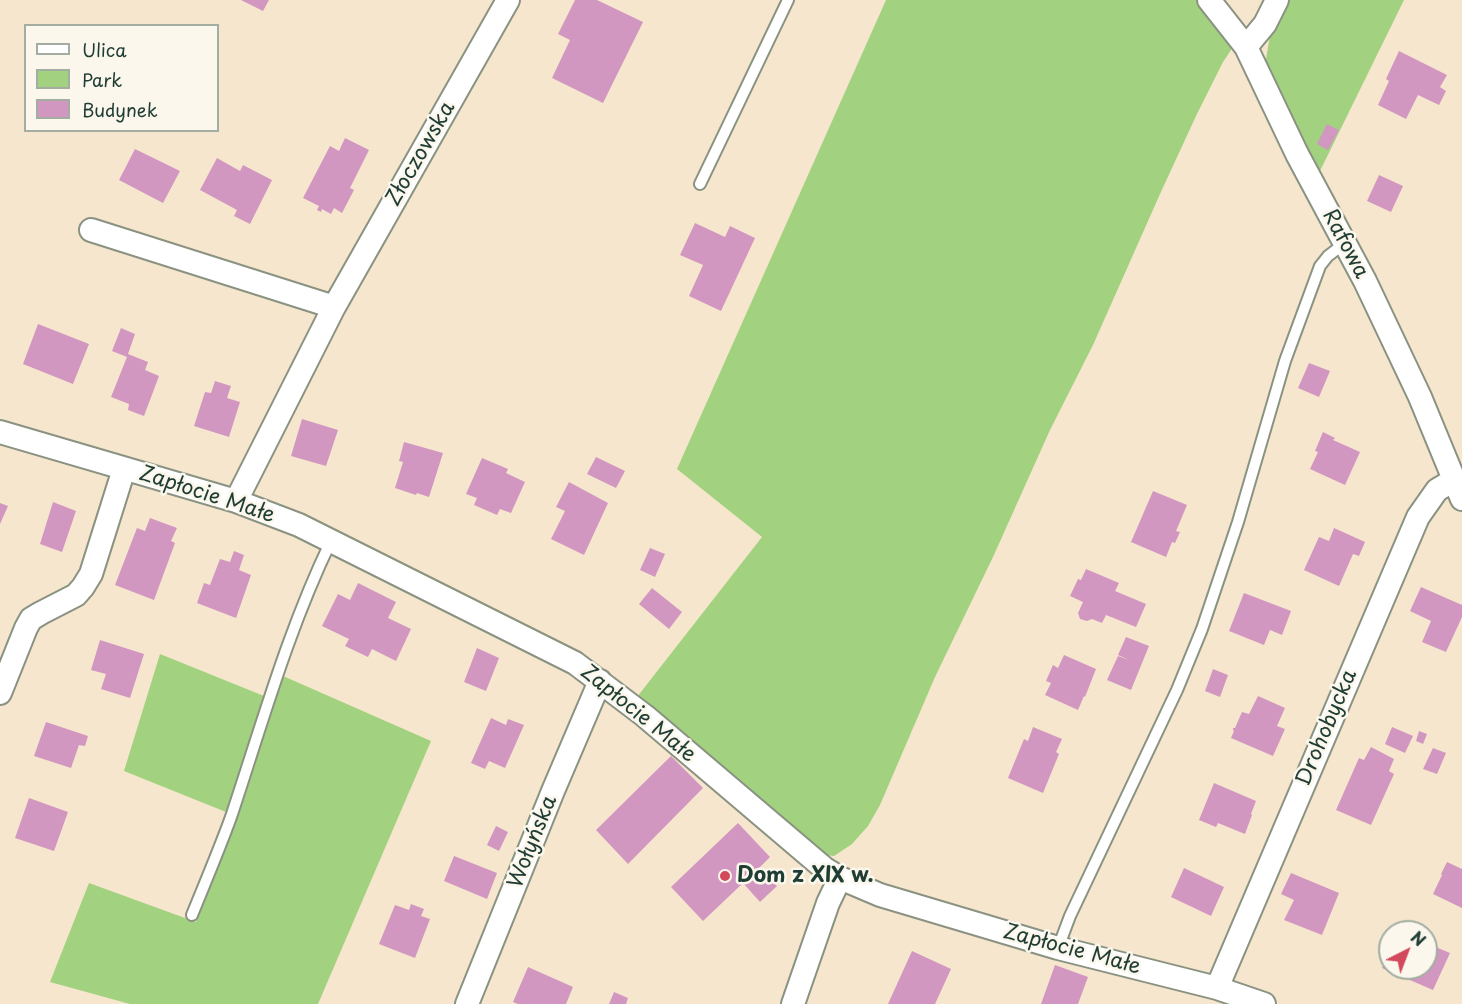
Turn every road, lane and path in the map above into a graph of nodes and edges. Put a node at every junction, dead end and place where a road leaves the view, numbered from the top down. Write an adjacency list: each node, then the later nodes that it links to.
1 (508, 0): 9 (street, Złoczowska)
2 (788, 0): 6 (lane)
3 (1209, 0): 5 (street, Rafowa)
4 (1277, 0): 5 (street)
5 (1246, 47): 8 (street, Rafowa)
6 (700, 184)
7 (91, 230): 9 (street)
8 (1345, 243): 12 (street, Rafowa); 19 (lane)
9 (334, 307): 13 (street, Złoczowska)
10 (0, 432): 11 (street, Zapłocie Małe)
11 (124, 469): 13 (street, Zapłocie Małe); 16 (street)
12 (1458, 490): 20 (street, Drohobycka)
13 (236, 501): 14 (street, Zapłocie Małe)
14 (331, 541): 15 (street, Zapłocie Małe); 18 (lane)
15 (600, 681): 17 (street, Zapłocie Małe); 21 (street, Wołyńska)
16 (0, 693)
17 (840, 878): 19 (street, Zapłocie Małe); 22 (street)
18 (192, 915)
19 (1058, 948): 20 (street, Zapłocie Małe)
20 (1217, 988): 23 (street, Zapłocie Małe)
21 (467, 1004)
22 (794, 1004)
23 (1264, 1004)

